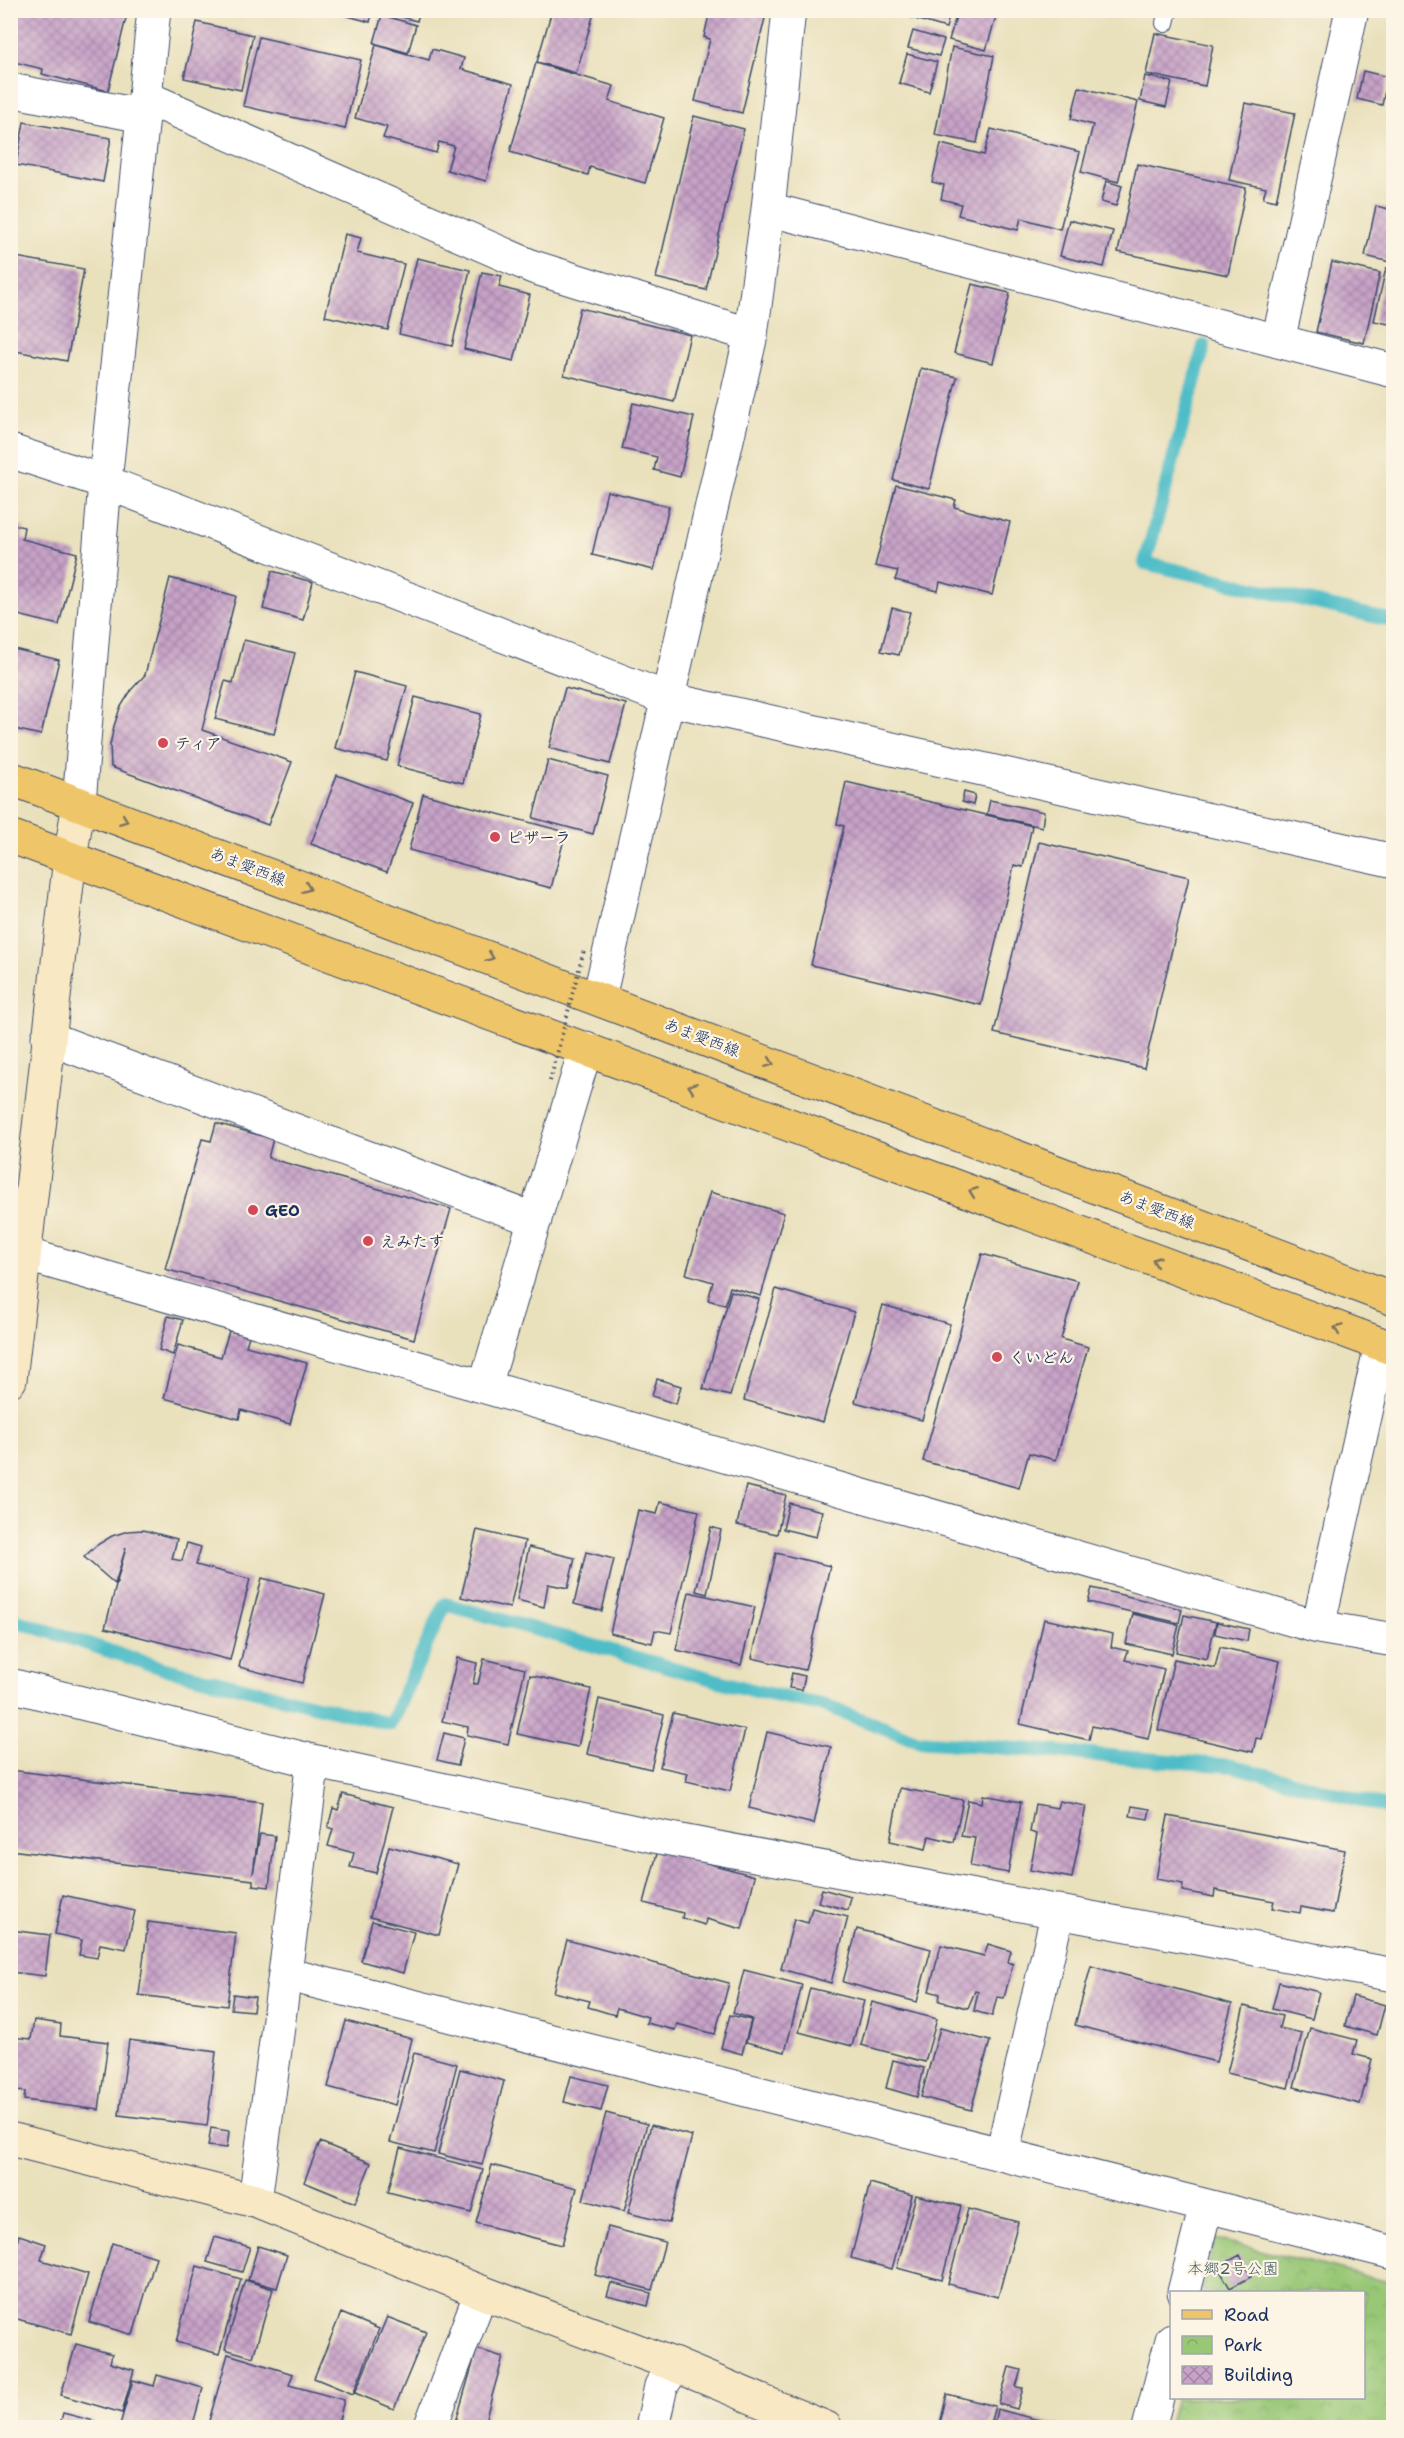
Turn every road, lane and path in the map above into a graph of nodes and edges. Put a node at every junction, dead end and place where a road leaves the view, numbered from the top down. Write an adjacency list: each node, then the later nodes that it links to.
1 (154, 10): 5 (street)
2 (789, 10): 6 (street)
3 (1352, 10): 8 (street)
4 (10, 90): 5 (street)
5 (144, 107): 7 (street); 11 (street)
6 (768, 209): 7 (street); 8 (street)
7 (751, 335): 12 (street)
8 (1278, 341): 9 (street)
9 (1394, 371)
10 (10, 451): 11 (street)
11 (105, 482): 12 (street); 14 (street)
12 (668, 699): 17 (street); 19 (street)
13 (10, 778): 14 (main road, あま愛西線)
14 (79, 803): 16 (street); 19 (main road, あま愛西線, one-way to 19)
15 (10, 836): 16 (main road)
16 (70, 858): 20 (street); 21 (main road)
17 (1394, 861)
18 (584, 950): 22 (path, bridge)
19 (599, 998): 25 (main road, あま愛西線, one-way to 25)
20 (48, 1038): 23 (street); 24 (street)
21 (586, 1048): 23 (street); 26 (main road, one-way to 21)
22 (550, 1080)
23 (535, 1220): 28 (street)
24 (17, 1252): 27 (street); 28 (street)
25 (1394, 1299)
26 (1387, 1347): 29 (street)
27 (10, 1380)
28 (485, 1386): 29 (street)
29 (1318, 1627): 30 (street)
30 (1394, 1640)
31 (10, 1685): 32 (street)
32 (313, 1761): 33 (street); 34 (street)
33 (1058, 1911): 35 (street); 37 (street)
34 (285, 1974): 37 (street); 38 (street)
35 (1394, 1975)
36 (10, 2139): 38 (street)
37 (1002, 2154): 39 (street)
38 (255, 2201): 42 (street)
39 (1206, 2206): 40 (street); 41 (street)
40 (1394, 2253)
41 (1184, 2291)
42 (481, 2292): 44 (street); 45 (street)
43 (1170, 2348): 48 (street)
44 (675, 2365): 46 (street); 47 (street)
45 (430, 2427)
46 (652, 2427)
47 (826, 2427)
48 (1149, 2427)

